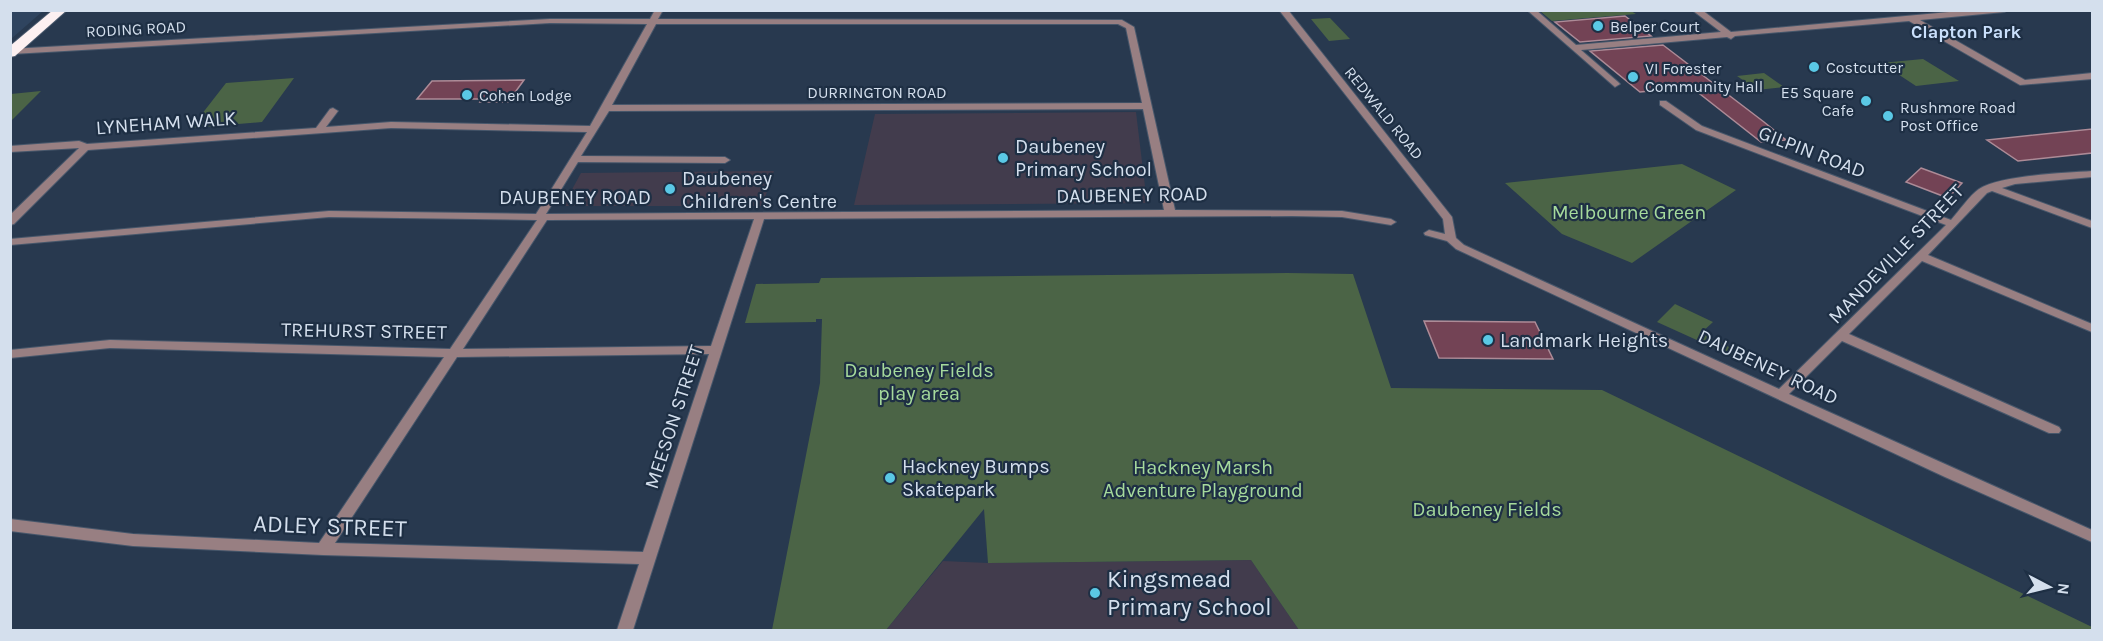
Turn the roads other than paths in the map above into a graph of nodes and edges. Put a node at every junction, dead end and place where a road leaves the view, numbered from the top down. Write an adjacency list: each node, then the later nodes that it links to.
1 (61, 10): 11 (highway)
2 (660, 10): 8 (street)
3 (1283, 10): 34 (street, REDWALD ROAD)
4 (1532, 10): 10 (street)
5 (1696, 10): 9 (street)
6 (2004, 10): 7 (street)
7 (1912, 19): 9 (street); 12 (street)
8 (652, 22): 11 (street, RODING ROAD); 15 (street, RODING ROAD); 16 (street)
9 (1731, 36): 10 (street)
10 (1574, 48): 13 (street)
11 (11, 52)
12 (2092, 76)
13 (1616, 84)
14 (1663, 103): 31 (street, GILPIN ROAD)
15 (1148, 106): 16 (street, DURRINGTON ROAD); 26 (street)
16 (606, 108): 18 (street)
17 (333, 111): 19 (street)
18 (593, 129): 19 (street, LYNEHAM WALK); 22 (street)
19 (319, 130): 20 (street, LYNEHAM WALK)
20 (85, 147): 21 (street); 29 (street, LYNEHAM WALK)
21 (10, 149)
22 (574, 159): 23 (street); 28 (street)
23 (725, 160)
24 (2092, 174): 25 (street, MANDEVILLE STREET)
25 (1990, 187): 31 (street, MANDEVILLE STREET); 32 (street)
26 (1170, 213): 27 (street, DAUBENEY ROAD); 30 (street, DAUBENEY ROAD)
27 (760, 216): 28 (street, DAUBENEY ROAD); 39 (street, MEESON STREET)
28 (542, 217): 35 (street, DAUBENEY ROAD); 40 (street)
29 (10, 222)
30 (1391, 222)
31 (1953, 224): 36 (street, MANDEVILLE STREET)
32 (2092, 225)
33 (1429, 233): 34 (street, DAUBENEY ROAD)
34 (1451, 239): 42 (street, DAUBENEY ROAD)
35 (10, 242)
36 (1921, 256): 37 (street); 38 (street, MANDEVILLE STREET)
37 (2092, 328)
38 (1842, 336): 42 (street, MANDEVILLE STREET); 43 (street)
39 (717, 350): 40 (street, TREHURST STREET); 47 (street, MEESON STREET)
40 (453, 352): 41 (street, TREHURST STREET); 46 (street)
41 (10, 354)
42 (1781, 394): 45 (street, DAUBENEY ROAD)
43 (2054, 430)
44 (10, 525): 46 (street, ADLEY STREET)
45 (2092, 536)
46 (323, 549): 47 (street, ADLEY STREET)
47 (649, 558): 48 (street, MEESON STREET)
48 (625, 630)

